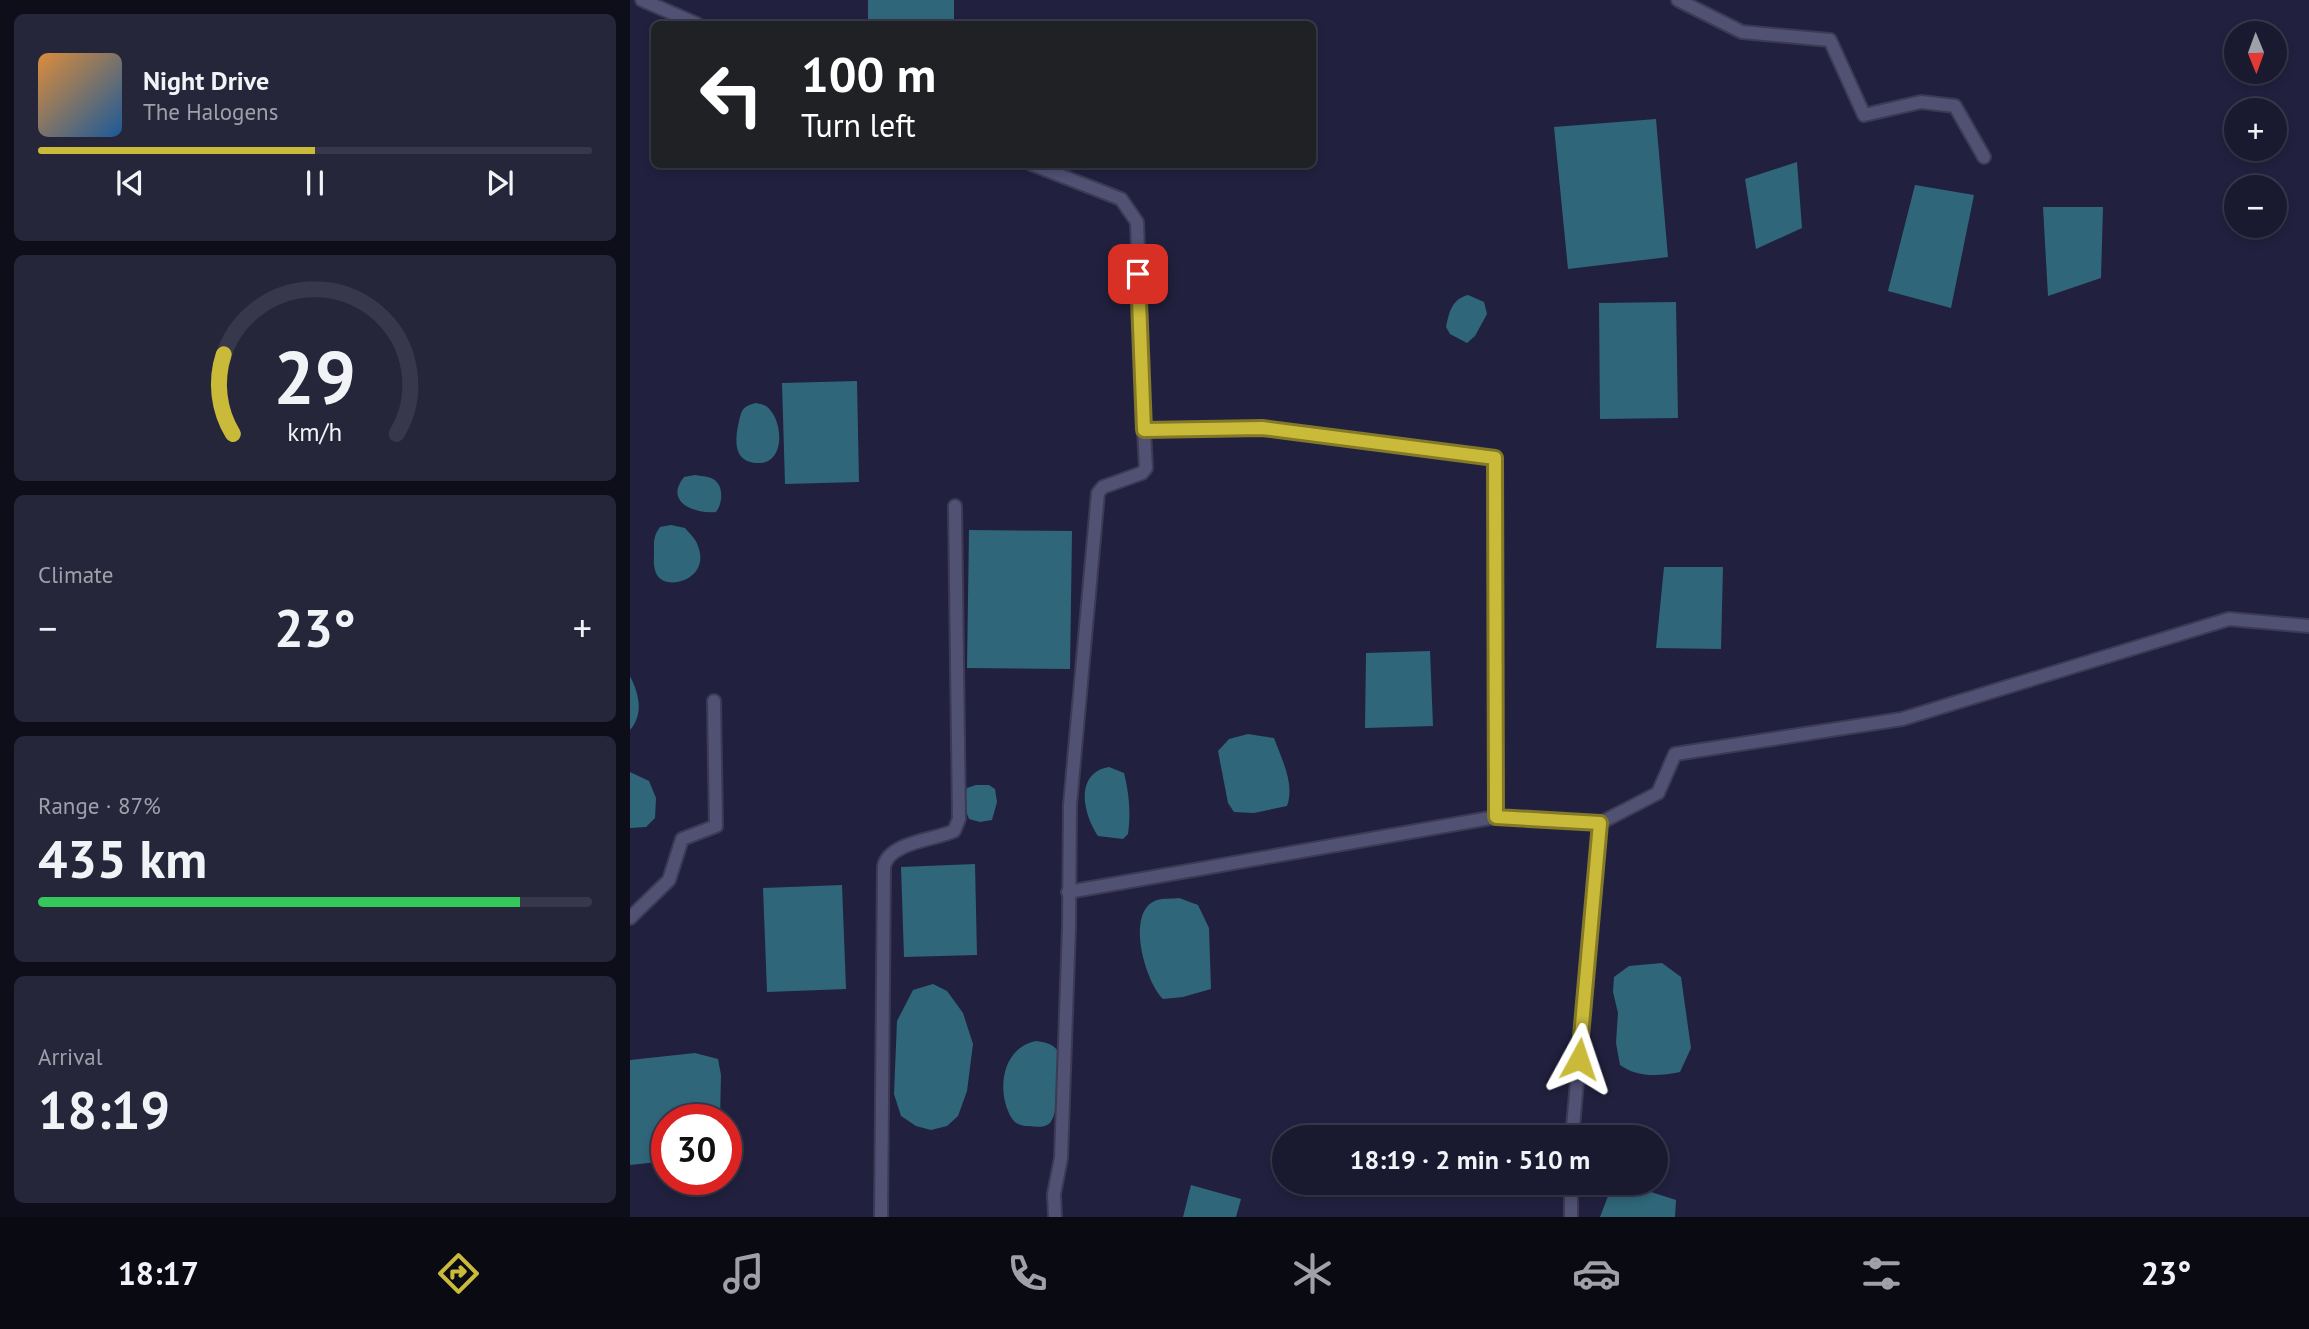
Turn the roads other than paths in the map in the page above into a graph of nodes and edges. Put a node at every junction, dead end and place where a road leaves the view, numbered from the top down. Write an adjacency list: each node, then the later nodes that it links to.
1 (642, 0): 3 (street)
2 (1678, 0): 4 (street)
3 (690, 21)
4 (1984, 158)
5 (1041, 168): 6 (street)
6 (1144, 430): 10 (street); 12 (street)
7 (955, 506): 16 (street)
8 (2309, 626): 11 (street)
9 (714, 701): 13 (street)
10 (1496, 817): 11 (street); 12 (street)
11 (1600, 823): 14 (street)
12 (1068, 891): 17 (street)
13 (630, 918)
14 (1573, 1125)
15 (1571, 1195): 18 (street)
16 (881, 1217)
17 (1055, 1217)
18 (1571, 1217)

